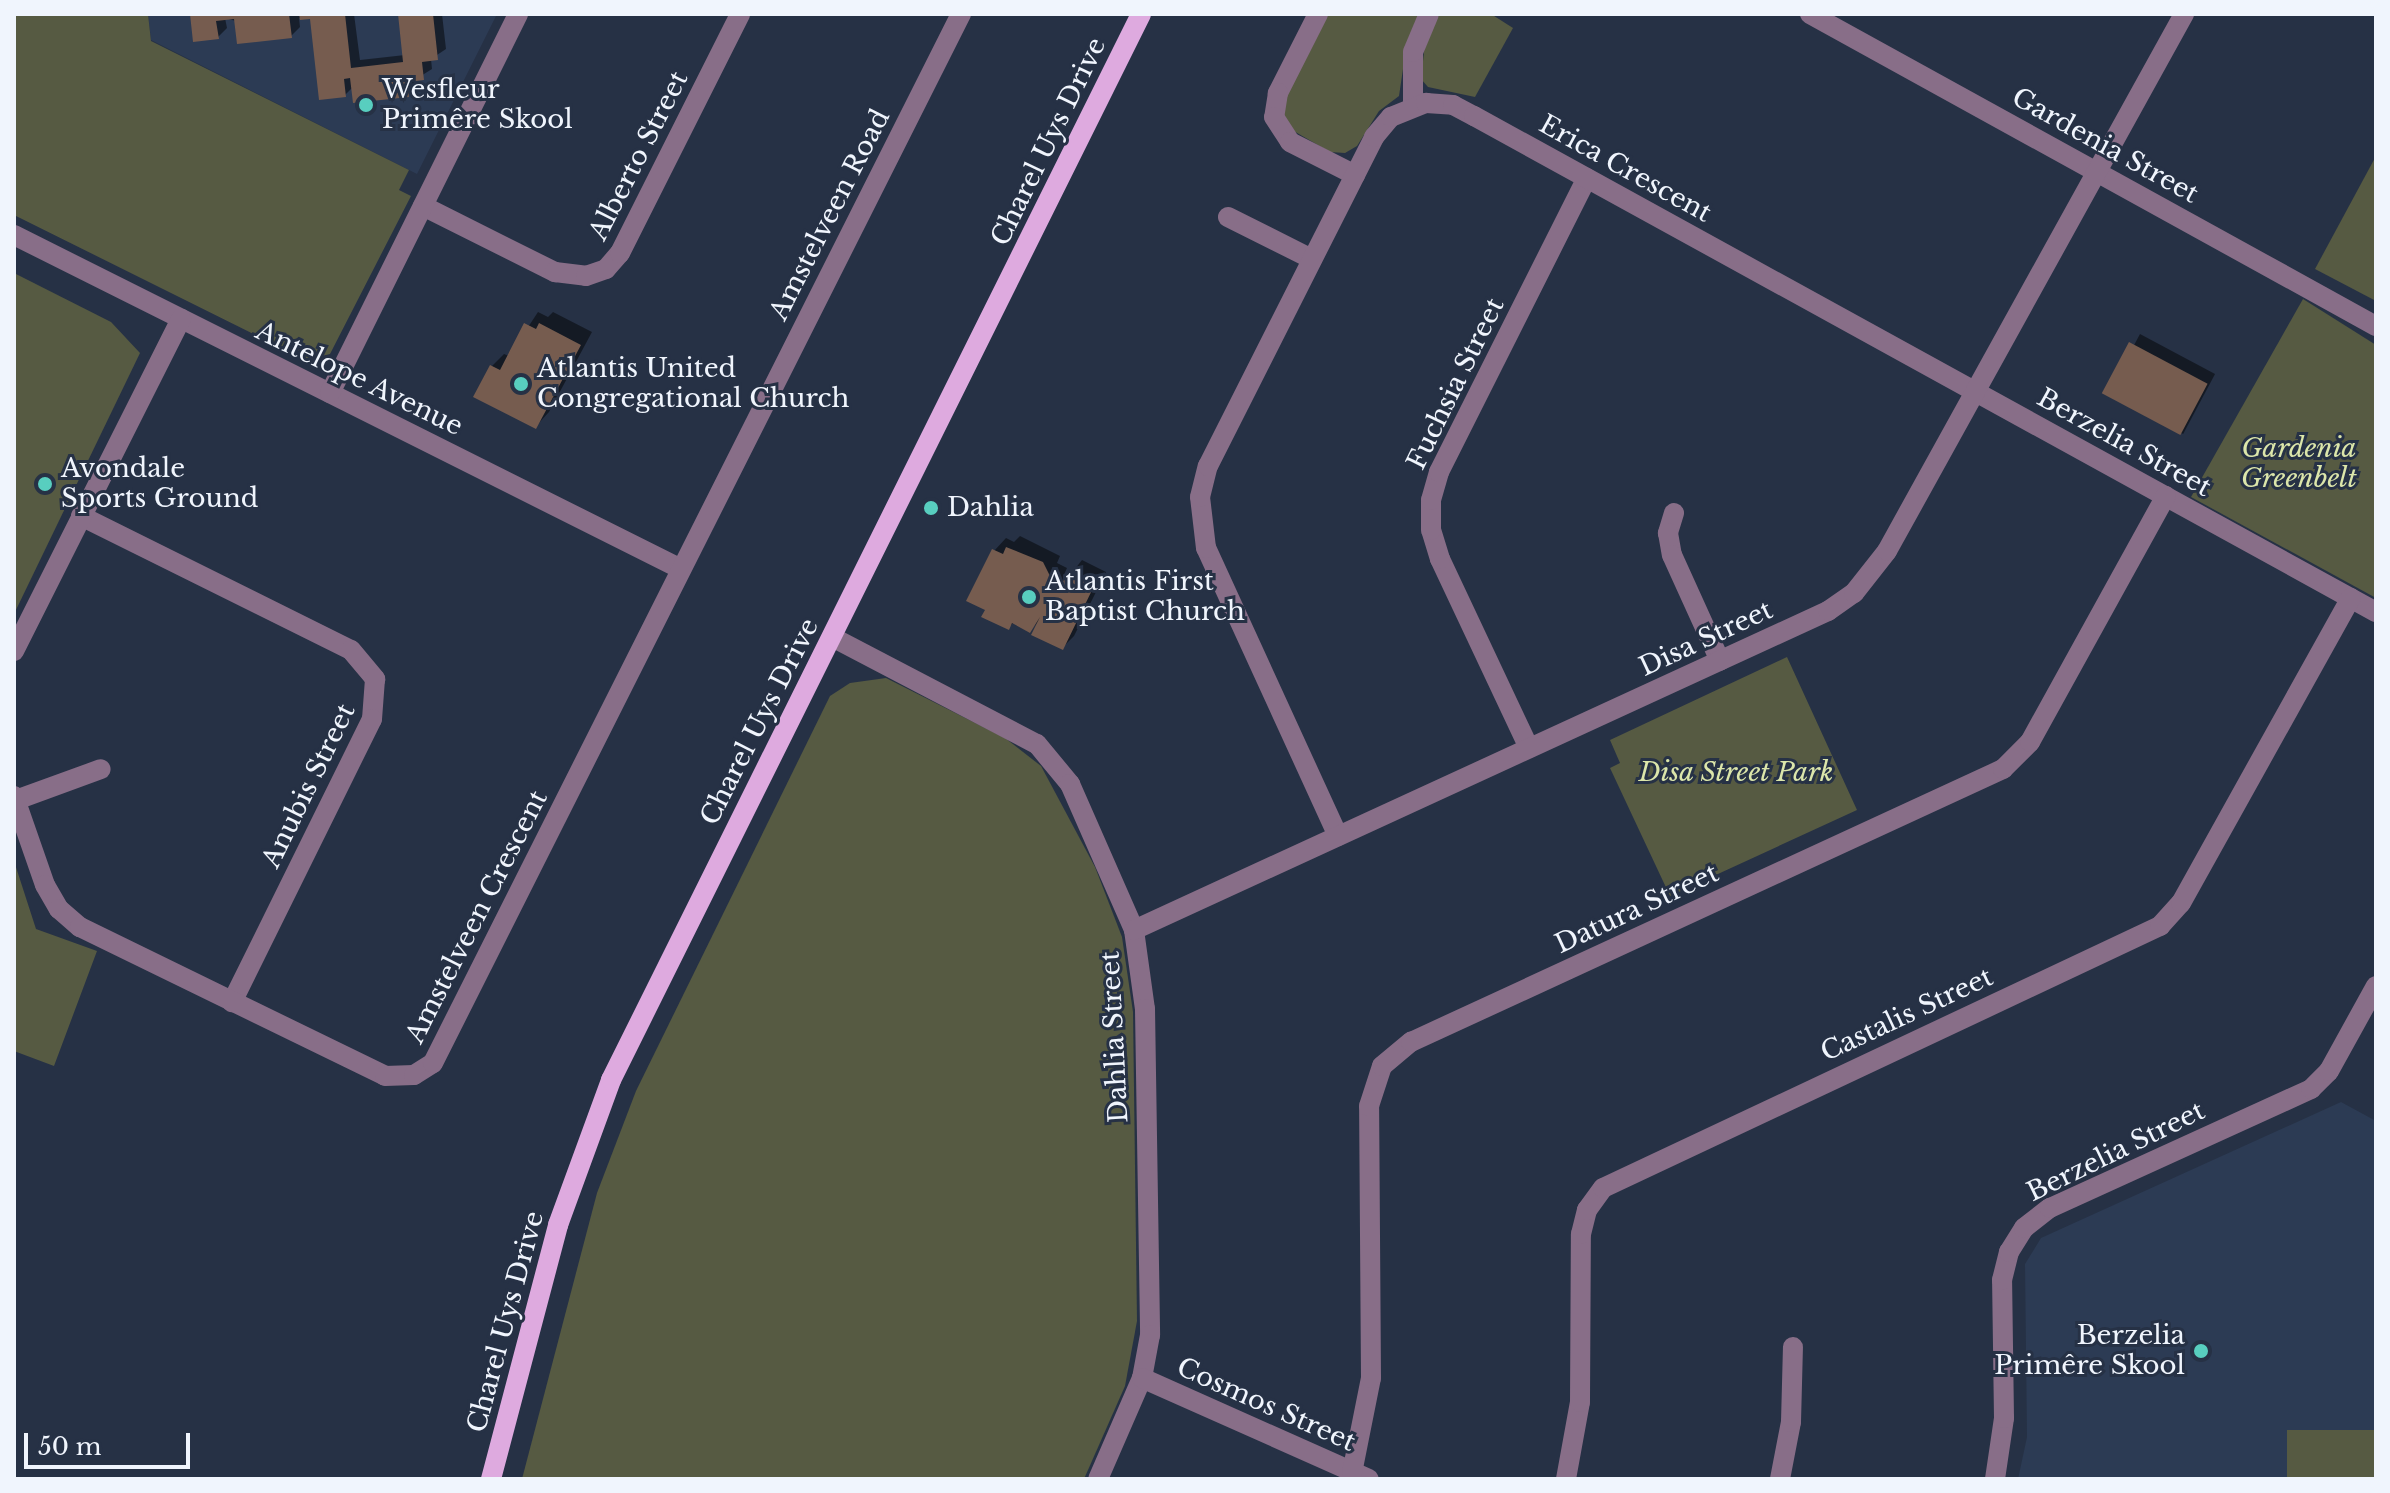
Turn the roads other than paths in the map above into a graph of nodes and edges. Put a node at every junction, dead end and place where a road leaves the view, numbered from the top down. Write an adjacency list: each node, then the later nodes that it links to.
1 (518, 14): 13 (street)
2 (740, 14): 13 (street, Alberto Street)
3 (961, 14): 24 (street, Amstelveen Road)
4 (1141, 14): 27 (main road, Charel Uys Drive)
5 (1318, 14): 11 (street)
6 (1429, 14): 9 (street)
7 (1810, 14): 10 (street, Gardenia Street)
8 (2184, 14): 10 (street, Disa Street)
9 (1413, 106): 11 (street); 12 (street, Erica Crescent)
10 (2098, 172): 18 (street, Gardenia Street); 19 (street, Disa Street)
11 (1355, 175): 16 (street)
12 (1587, 178): 19 (street, Erica Crescent); 30 (street, Fuchsia Street)
13 (423, 206): 20 (street)
14 (1228, 217): 16 (street)
15 (14, 235): 17 (street, Antelope Avenue)
16 (1312, 259): 33 (street)
17 (181, 319): 20 (street, Antelope Avenue); 23 (street)
18 (2375, 326)
19 (1973, 389): 21 (street, Berzelia Street); 29 (street, Disa Street)
20 (330, 393): 24 (street, Antelope Avenue)
21 (2166, 496): 25 (street, Berzelia Street); 39 (street, Datura Street)
22 (1674, 513): 29 (street)
23 (81, 516): 28 (street); 36 (street, Anubis Street)
24 (681, 569): 36 (street, Amstelveen Crescent)
25 (2351, 598): 26 (street, Berzelia Street); 42 (street, Castalis Street)
26 (2376, 612)
27 (832, 637): 34 (street, Dahlia Street); 40 (main road, Charel Uys Drive)
28 (14, 651)
29 (1720, 661): 30 (street, Disa Street)
30 (1529, 748): 33 (street, Disa Street)
31 (101, 769): 32 (street)
32 (15, 798): 36 (street, Amstelveen Crescent)
33 (1338, 836): 34 (street, Disa Street)
34 (1134, 930): 38 (street, Dahlia Street)
35 (2376, 986): 44 (street, Berzelia Street)
36 (232, 1002)
37 (1793, 1347): 43 (street)
38 (1142, 1378): 39 (street, Cosmos Street); 41 (street, Dahlia Street)
39 (1360, 1476)
40 (491, 1479)
41 (1098, 1479)
42 (1566, 1479)
43 (1780, 1479)
44 (1995, 1479)

